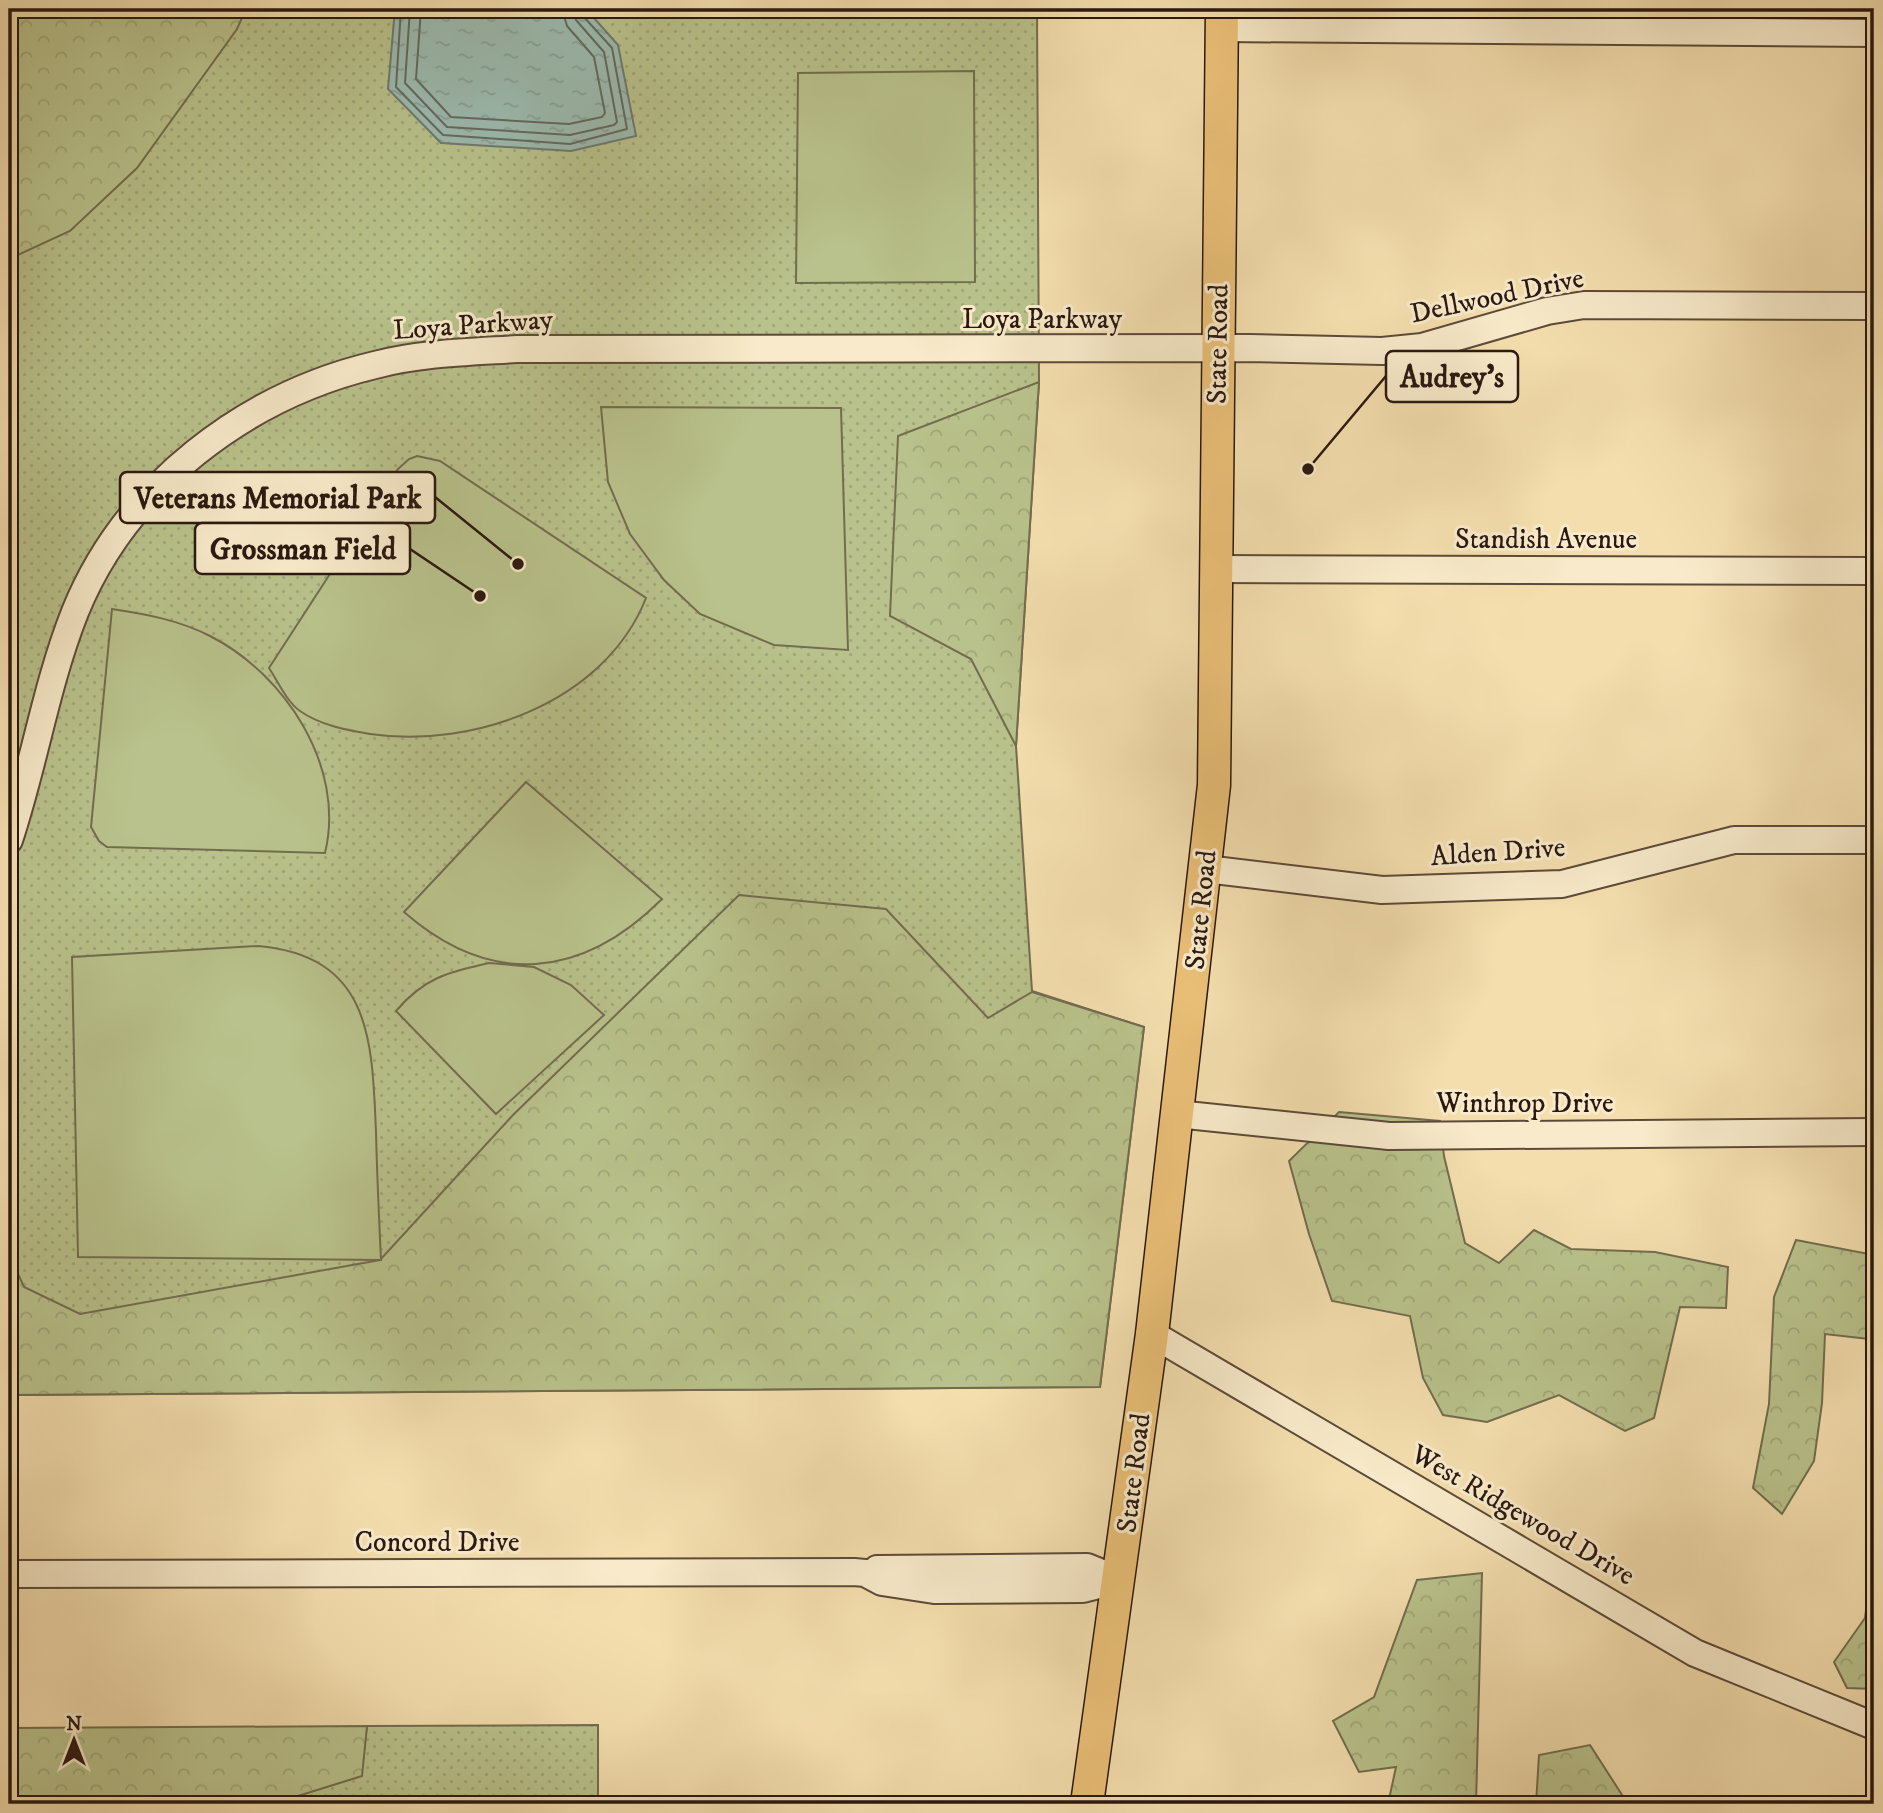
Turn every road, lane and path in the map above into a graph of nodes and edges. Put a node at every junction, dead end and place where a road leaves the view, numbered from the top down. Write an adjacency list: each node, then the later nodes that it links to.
1 (1222, 18): 2 (street); 4 (main road, State Road)
2 (1874, 33)
3 (1874, 306): 4 (street, Dellwood Drive)
4 (1218, 349): 5 (main road, State Road); 8 (street, Loya Parkway)
5 (1217, 569): 6 (street, Standish Avenue); 9 (main road, State Road)
6 (1874, 571)
7 (1874, 840): 9 (street, Alden Drive)
8 (9, 841)
9 (1206, 869): 10 (main road, State Road)
10 (1177, 1114): 11 (street, Winthrop Drive); 12 (main road, State Road)
11 (1874, 1132)
12 (1152, 1334): 14 (main road, State Road); 15 (street, West Ridgewood Drive)
13 (9, 1574): 14 (street, Concord Drive)
14 (1119, 1580): 16 (main road, State Road)
15 (1874, 1726)
16 (1087, 1804)

